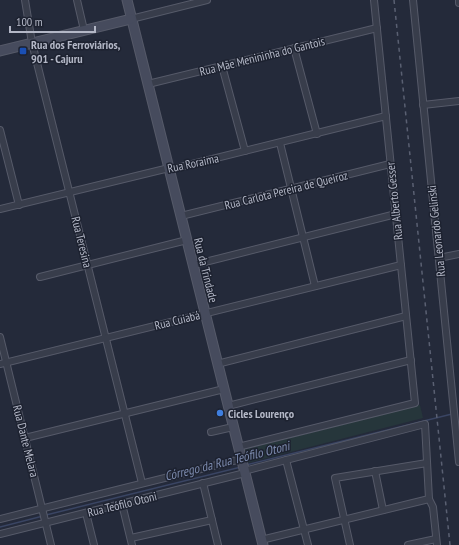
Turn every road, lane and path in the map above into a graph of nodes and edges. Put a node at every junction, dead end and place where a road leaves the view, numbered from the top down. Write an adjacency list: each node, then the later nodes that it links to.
1 (25, 0): 13 (street, Rua Teresina)
2 (77, 0): 12 (street)
3 (127, 0): 10 (main road, Rua da Trindade)
4 (207, 0): 8 (street)
5 (374, 0): 11 (street, Rua Alberto Gesser)
6 (413, 0): 19 (street, Rua Leonardo Gelinski)
7 (459, 0): 9 (street)
8 (179, 3): 10 (street)
9 (459, 3)
10 (131, 19): 12 (main road); 17 (main road, Rua da Trindade)
11 (377, 28): 14 (street, Rua Mãe Menininha do Gantois); 20 (street, Rua Alberto Gesser)
12 (84, 30): 13 (main road)
13 (32, 43): 15 (main road); 28 (street, Rua Teresina)
14 (294, 48): 16 (street, Rua Mãe Menininha do Gantois); 22 (street)
15 (0, 51)
16 (222, 66): 17 (street, Rua Mãe Menininha do Gantois); 24 (street)
17 (148, 84): 26 (main road, Rua da Trindade)
18 (459, 101): 19 (street)
19 (424, 105): 36 (street, Rua Leonardo Gelinski)
20 (386, 116): 22 (street, Rua Roraima); 25 (street, Rua Alberto Gesser)
21 (0, 130): 29 (street)
22 (317, 134): 23 (street, Rua Roraima)
23 (280, 143): 24 (street, Rua Roraima); 27 (street)
24 (245, 151): 26 (street, Rua Roraima)
25 (390, 164): 27 (street, Rua Carlota Pereira de Queiroz); 31 (street, Rua Alberto Gesser)
26 (168, 168): 28 (street, Rua Roraima); 32 (main road, Rua da Trindade)
27 (291, 188): 32 (street, Rua Carlota Pereira de Queiroz); 33 (street)
28 (70, 192): 29 (street, Rua Roraima); 37 (street, Rua Teresina)
29 (19, 205): 30 (street, Rua Roraima)
30 (0, 209)
31 (396, 214): 33 (street); 39 (street, Rua Alberto Gesser)
32 (181, 216): 34 (main road, Rua da Trindade)
33 (303, 238): 38 (street); 41 (street)
34 (187, 240): 37 (street); 38 (main road, Rua da Trindade)
35 (459, 254): 36 (street)
36 (440, 258): 51 (street, Rua Leonardo Gelinski)
37 (88, 265): 40 (street); 45 (street, Rua Teresina)
38 (193, 265): 42 (main road, Rua da Trindade)
39 (401, 265): 41 (street, Rua Cuiabá); 43 (street, Rua Alberto Gesser)
40 (40, 277)
41 (315, 286): 42 (street, Rua Cuiabá)
42 (205, 313): 45 (street, Rua Cuiabá); 48 (main road, Rua da Trindade)
43 (406, 316): 46 (street, Rua Alberto Gesser); 48 (street)
44 (0, 337): 47 (street, Rua Dante Melara)
45 (106, 338): 47 (street, Rua Cuiabá); 52 (street, Rua Teresina)
46 (410, 360): 50 (street); 57 (street, Rua Alberto Gesser)
47 (3, 363): 56 (street, Rua Dante Melara)
48 (217, 364): 49 (main road, Rua da Trindade)
49 (224, 389): 50 (main road, Rua da Trindade); 52 (street)
50 (228, 406): 54 (main road, Rua da Trindade)
51 (456, 408): 53 (street, Rua Leonardo Gelinski)
52 (124, 413): 56 (street); 65 (street, Rua Teresina)
53 (456, 421): 60 (street, Rua Leonardo Gelinski)
54 (233, 427): 55 (street); 57 (main road, Rua da Trindade)
55 (211, 432)
56 (25, 438): 68 (street, Rua Dante Melara)
57 (238, 447): 58 (main road, Rua da Trindade)
58 (241, 459): 63 (main road, Rua da Trindade); 65 (street, Rua Teófilo Otoni)
59 (286, 460): 61 (street, Rua Teófilo Otoni); 63 (street, Rua Teófilo Otoni); 75 (street)
60 (459, 462)
61 (427, 463): 62 (street); 66 (street)
62 (375, 471): 69 (street); 71 (street)
63 (245, 472): 64 (street, Rua Teófilo Otoni); 78 (main road, Rua da Trindade)
64 (203, 483): 67 (street, Rua Teófilo Otoni); 73 (street)
65 (142, 484): 68 (street, Rua Teófilo Otoni)
66 (429, 499): 69 (street); 79 (street)
67 (122, 504): 70 (street, Rua Teófilo Otoni); 77 (street)
68 (42, 508): 72 (street, Rua Teófilo Otoni); 74 (street, Rua Dante Melara)
69 (383, 510): 71 (street)
70 (86, 513): 74 (street, Rua Teófilo Otoni); 81 (street)
71 (344, 518): 75 (street); 85 (street)
72 (0, 519)
73 (212, 520): 77 (street); 83 (street)
74 (46, 523): 76 (street, Rua Teófilo Otoni); 80 (street, Rua Dante Melara)
75 (304, 529): 78 (street); 84 (street)
76 (0, 534)
77 (131, 538): 82 (street)
78 (262, 542)
79 (436, 542): 86 (street)
80 (51, 545)
81 (94, 545)
82 (132, 545)
83 (218, 545)
84 (308, 545)
85 (350, 545)
86 (408, 545)

